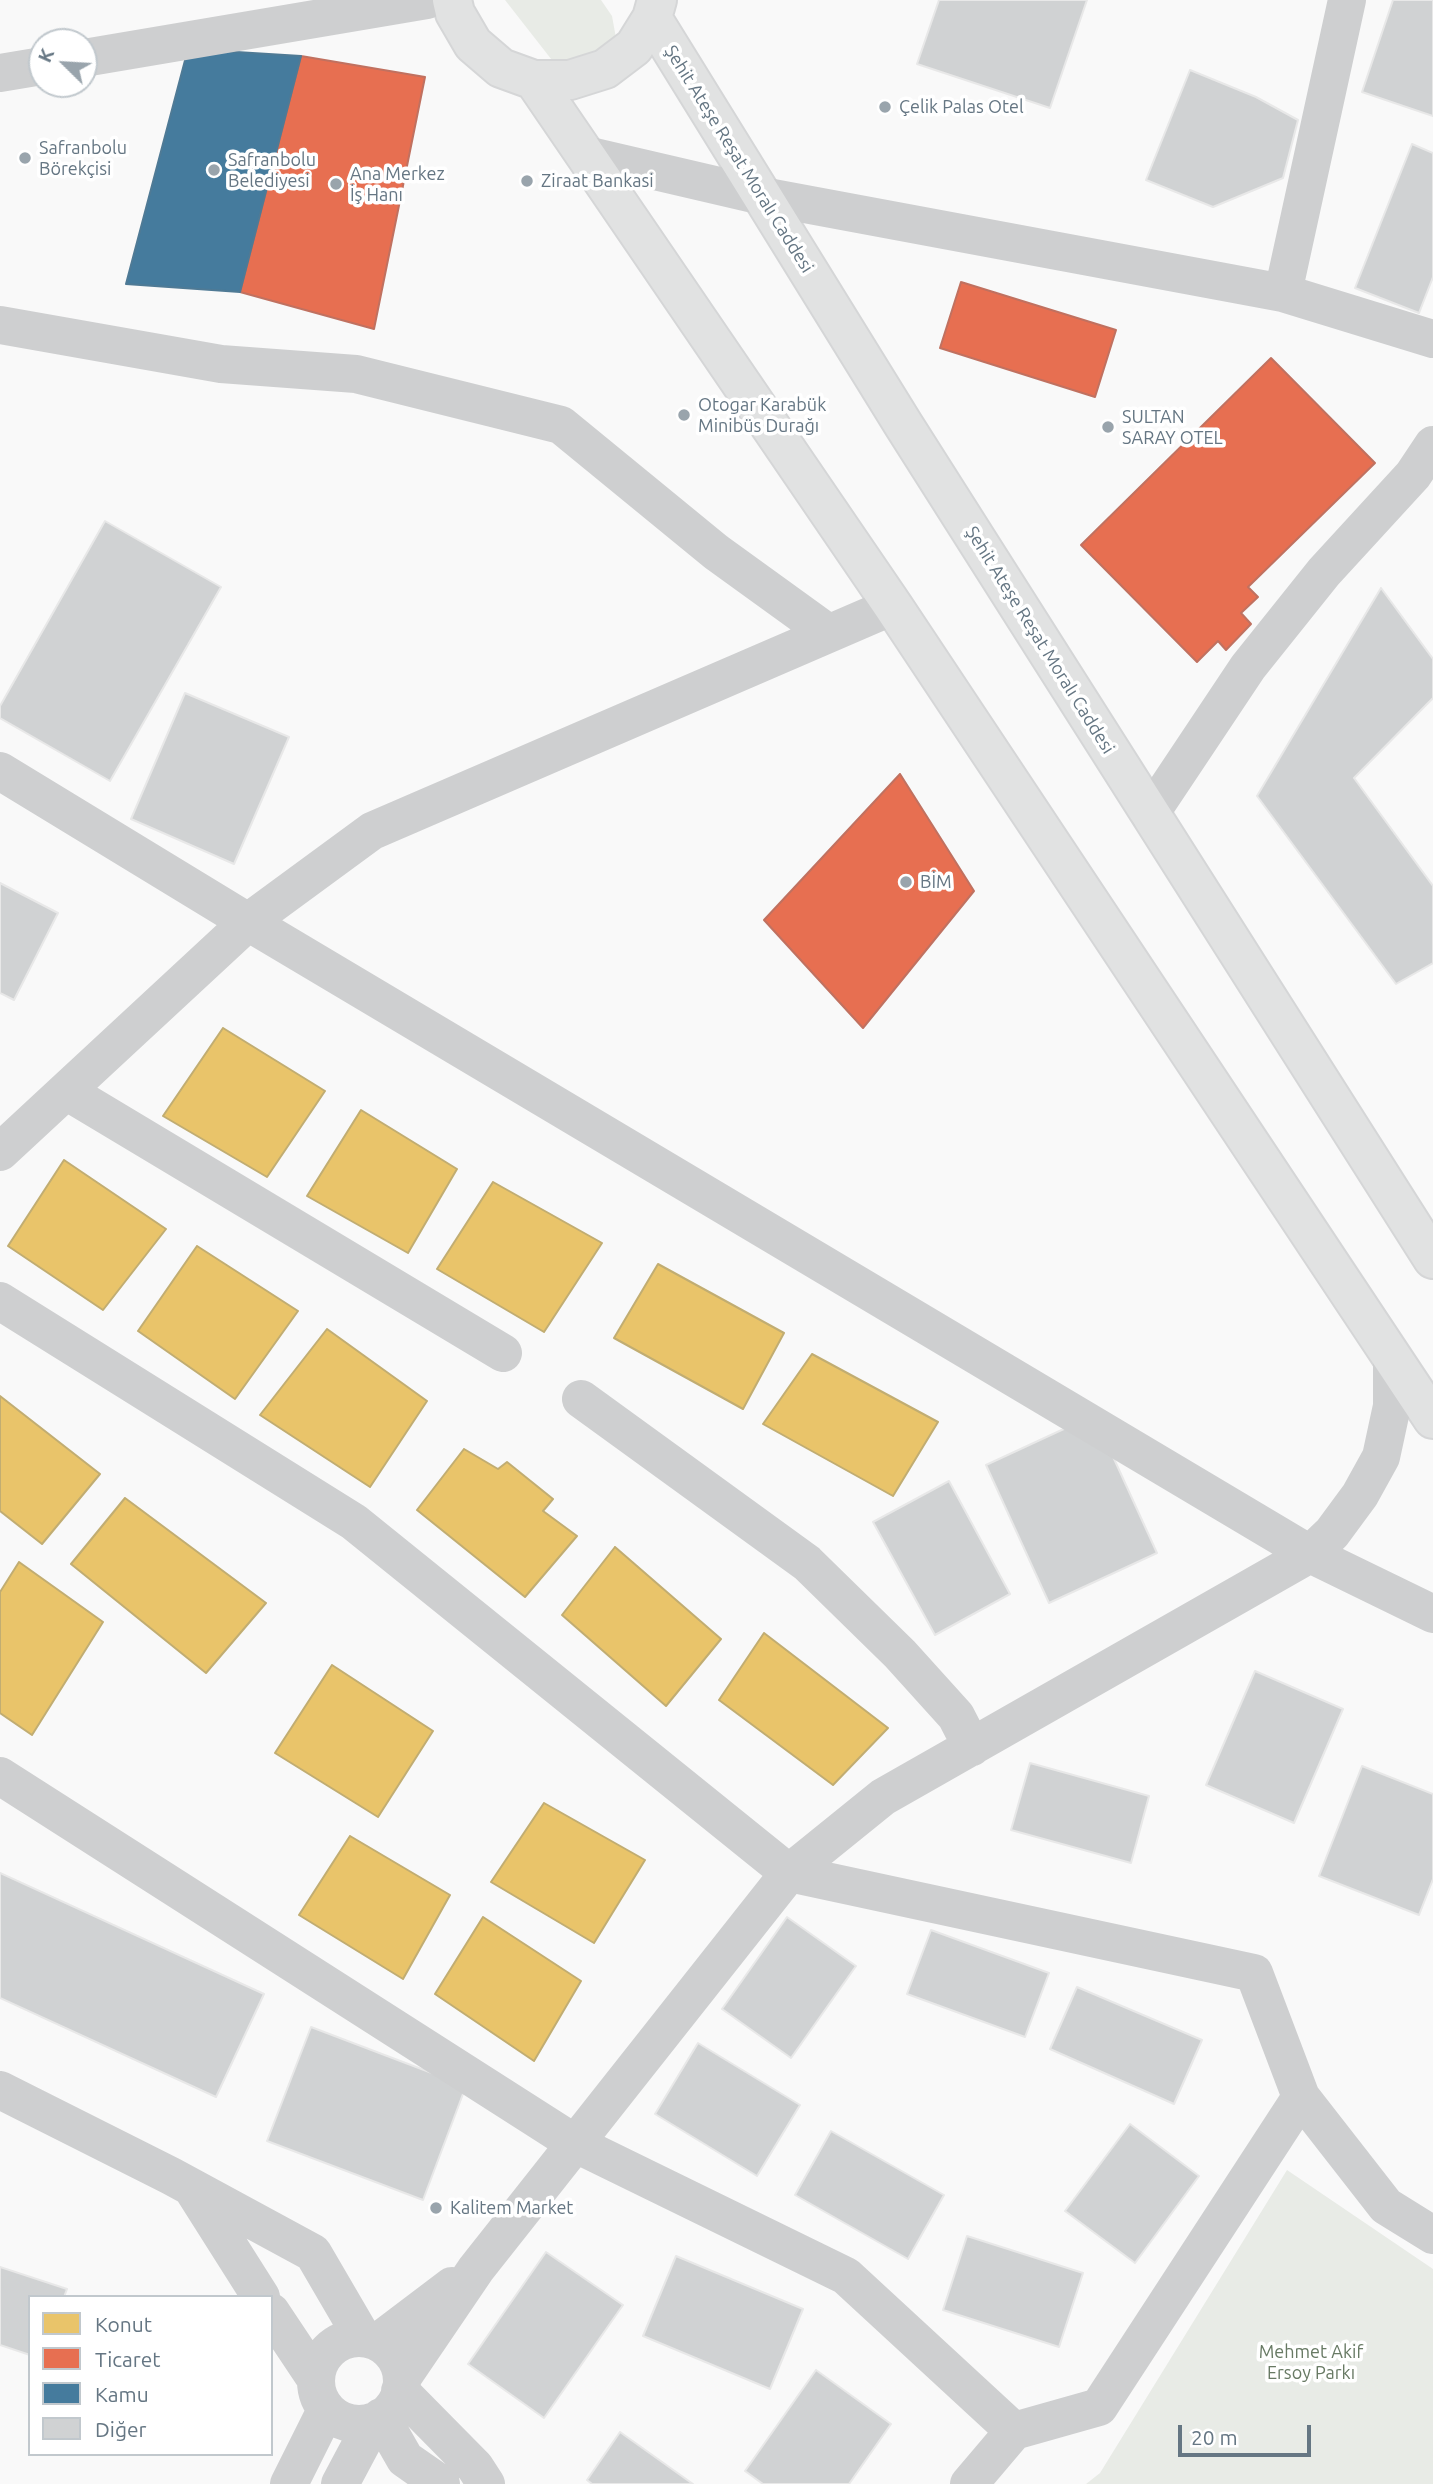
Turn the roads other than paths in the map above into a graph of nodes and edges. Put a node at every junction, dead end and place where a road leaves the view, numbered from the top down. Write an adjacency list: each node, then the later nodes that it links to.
1 (427, 0): 5 (street)
2 (452, 0): 8 (main road)
3 (1348, 0): 11 (street)
4 (655, 9): 8 (main road); 10 (main road, Şehit Ateşe Reşat Moralı Caddesi)
5 (98, 56)
6 (28, 68): 7 (street)
7 (0, 73)
8 (534, 80): 9 (main road)
9 (586, 155): 10 (street); 15 (main road)
10 (762, 196): 11 (street); 18 (main road, Şehit Ateşe Reşat Moralı Caddesi)
11 (1283, 293): 13 (street)
12 (0, 325): 16 (street)
13 (1433, 339)
14 (1433, 445): 18 (street)
15 (893, 606): 16 (street); 25 (main road)
16 (828, 634): 19 (street)
17 (0, 771): 19 (street)
18 (1150, 814): 22 (main road, Şehit Ateşe Reşat Moralı Caddesi)
19 (248, 922): 20 (street); 28 (street)
20 (66, 1091): 21 (street); 24 (street)
21 (0, 1152)
22 (1433, 1259)
23 (0, 1301): 32 (street)
24 (503, 1353)
25 (1392, 1358): 27 (main road); 28 (street)
26 (581, 1399): 30 (street)
27 (1433, 1419)
28 (1310, 1554): 29 (street); 30 (street)
29 (1433, 1614)
30 (972, 1747): 32 (street)
31 (0, 1776): 35 (street)
32 (789, 1873): 34 (street); 35 (street)
33 (0, 2090): 36 (street)
34 (1301, 2097): 37 (street); 44 (street)
35 (576, 2144): 38 (street); 44 (street)
36 (190, 2186): 39 (street); 41 (street)
37 (1433, 2235)
38 (476, 2269): 41 (street); 43 (street)
39 (260, 2295)
40 (273, 2315): 42 (street)
41 (370, 2339): 42 (street); 43 (street)
42 (321, 2394): 43 (street); 45 (street)
43 (389, 2402): 46 (street); 47 (street); 48 (street)
44 (1014, 2431): 49 (street)
45 (289, 2484)
46 (340, 2484)
47 (441, 2484)
48 (486, 2484)
49 (969, 2484)

